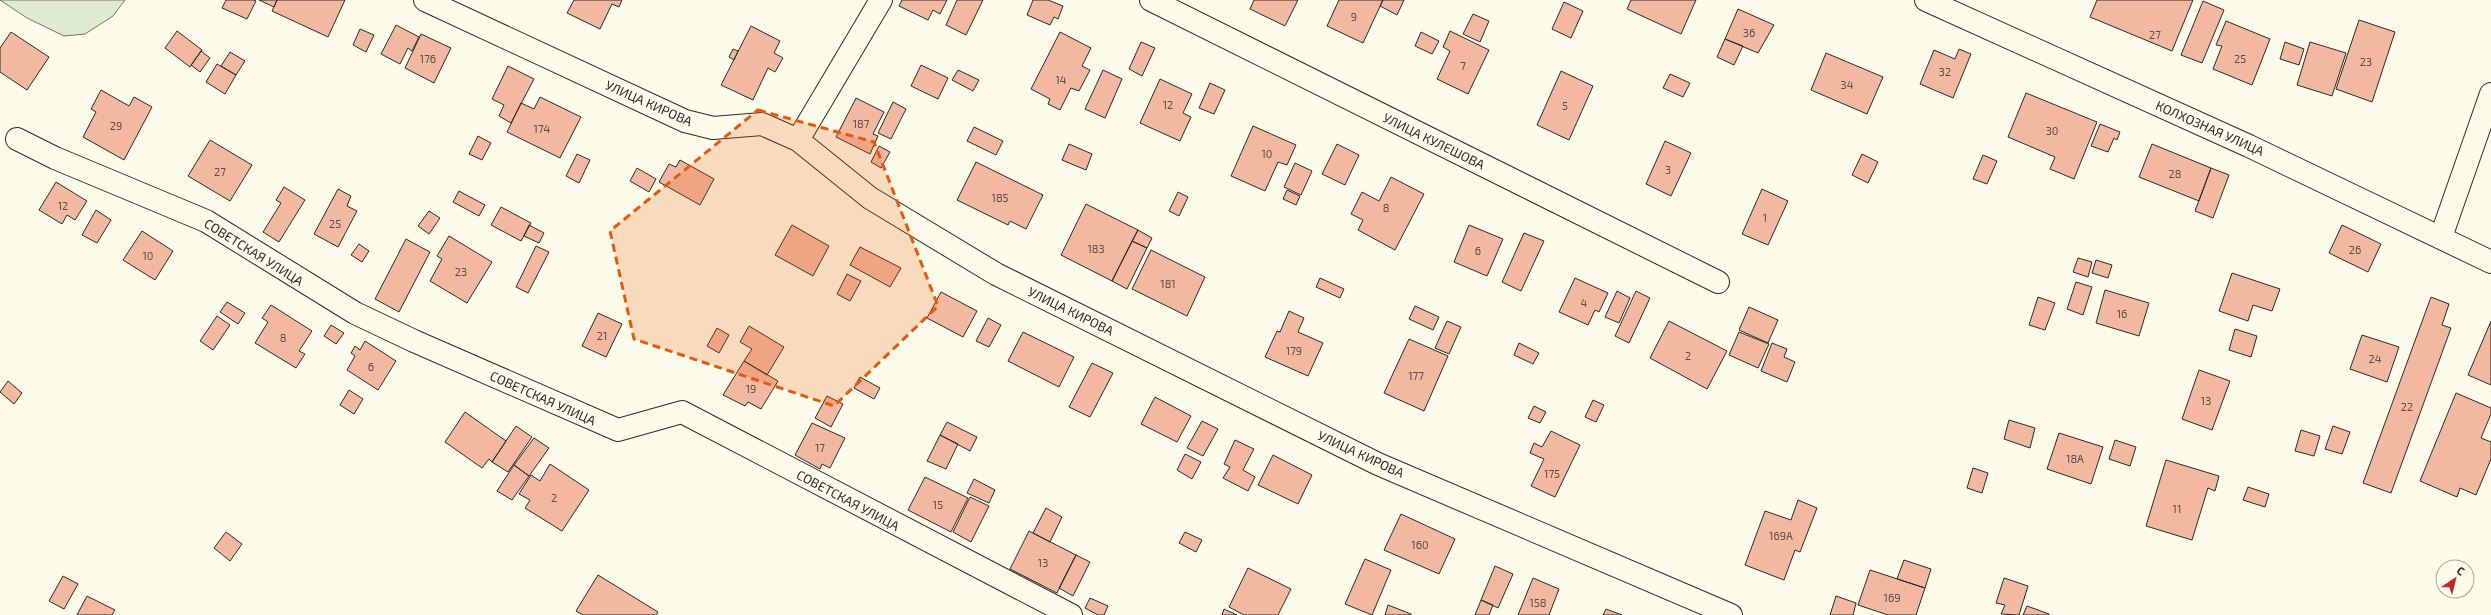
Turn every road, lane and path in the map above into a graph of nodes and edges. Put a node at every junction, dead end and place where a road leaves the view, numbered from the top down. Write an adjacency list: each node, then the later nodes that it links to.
1 (425, 0): 7 (street, УЛИЦА КИРОВА)
2 (880, 0): 7 (street)
3 (1151, 0): 10 (street, УЛИЦА КУЛЕШОВА)
4 (1926, 0): 8 (street, КОЛХОЗНАЯ УЛИЦА)
5 (2491, 94): 8 (street)
6 (17, 139): 11 (street, СОВЕТСКАЯ УЛИЦА)
7 (798, 140): 12 (street, УЛИЦА КИРОВА)
8 (2441, 237): 9 (street, КОЛХОЗНАЯ УЛИЦА)
9 (2491, 262)
10 (1718, 282)
11 (1071, 615)
12 (1731, 615)

